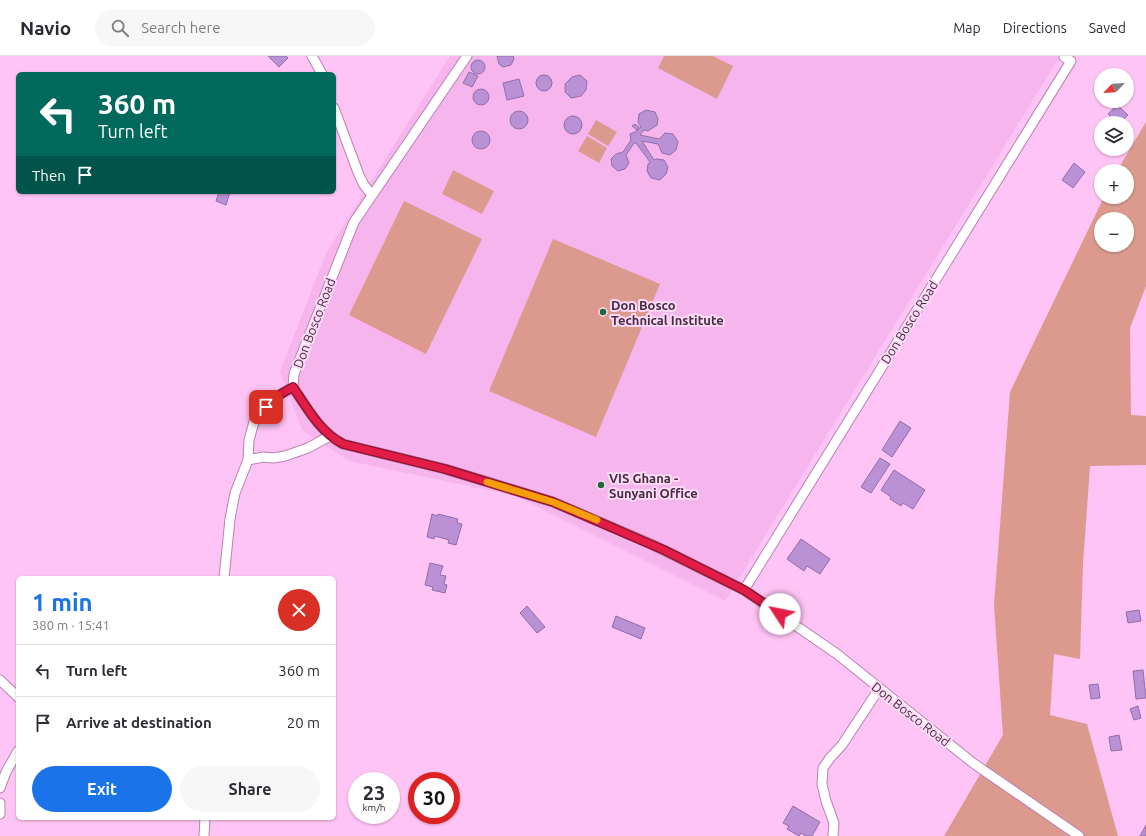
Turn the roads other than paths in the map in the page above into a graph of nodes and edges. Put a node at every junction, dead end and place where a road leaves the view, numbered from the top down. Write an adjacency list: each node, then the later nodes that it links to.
1 (312, 56): 4 (street)
2 (467, 56): 6 (street, Don Bosco Road)
3 (1070, 58): 11 (street, Don Bosco Road)
4 (321, 72)
5 (336, 113): 6 (street)
6 (372, 195): 7 (street, Don Bosco Road)
7 (293, 387): 8 (street, Don Bosco Road); 9 (street)
8 (330, 436): 9 (street); 11 (street, Don Bosco Road)
9 (248, 460): 10 (street)
10 (224, 576)
11 (744, 590): 13 (street, Don Bosco Road)
12 (0, 680): 14 (street)
13 (879, 688): 21 (street); 22 (street, Don Bosco Road)
14 (16, 695)
15 (16, 754): 16 (street)
16 (0, 788)
17 (0, 803): 18 (street)
18 (0, 814)
19 (205, 820): 20 (street)
20 (204, 836)
21 (833, 836)
22 (1079, 836)

